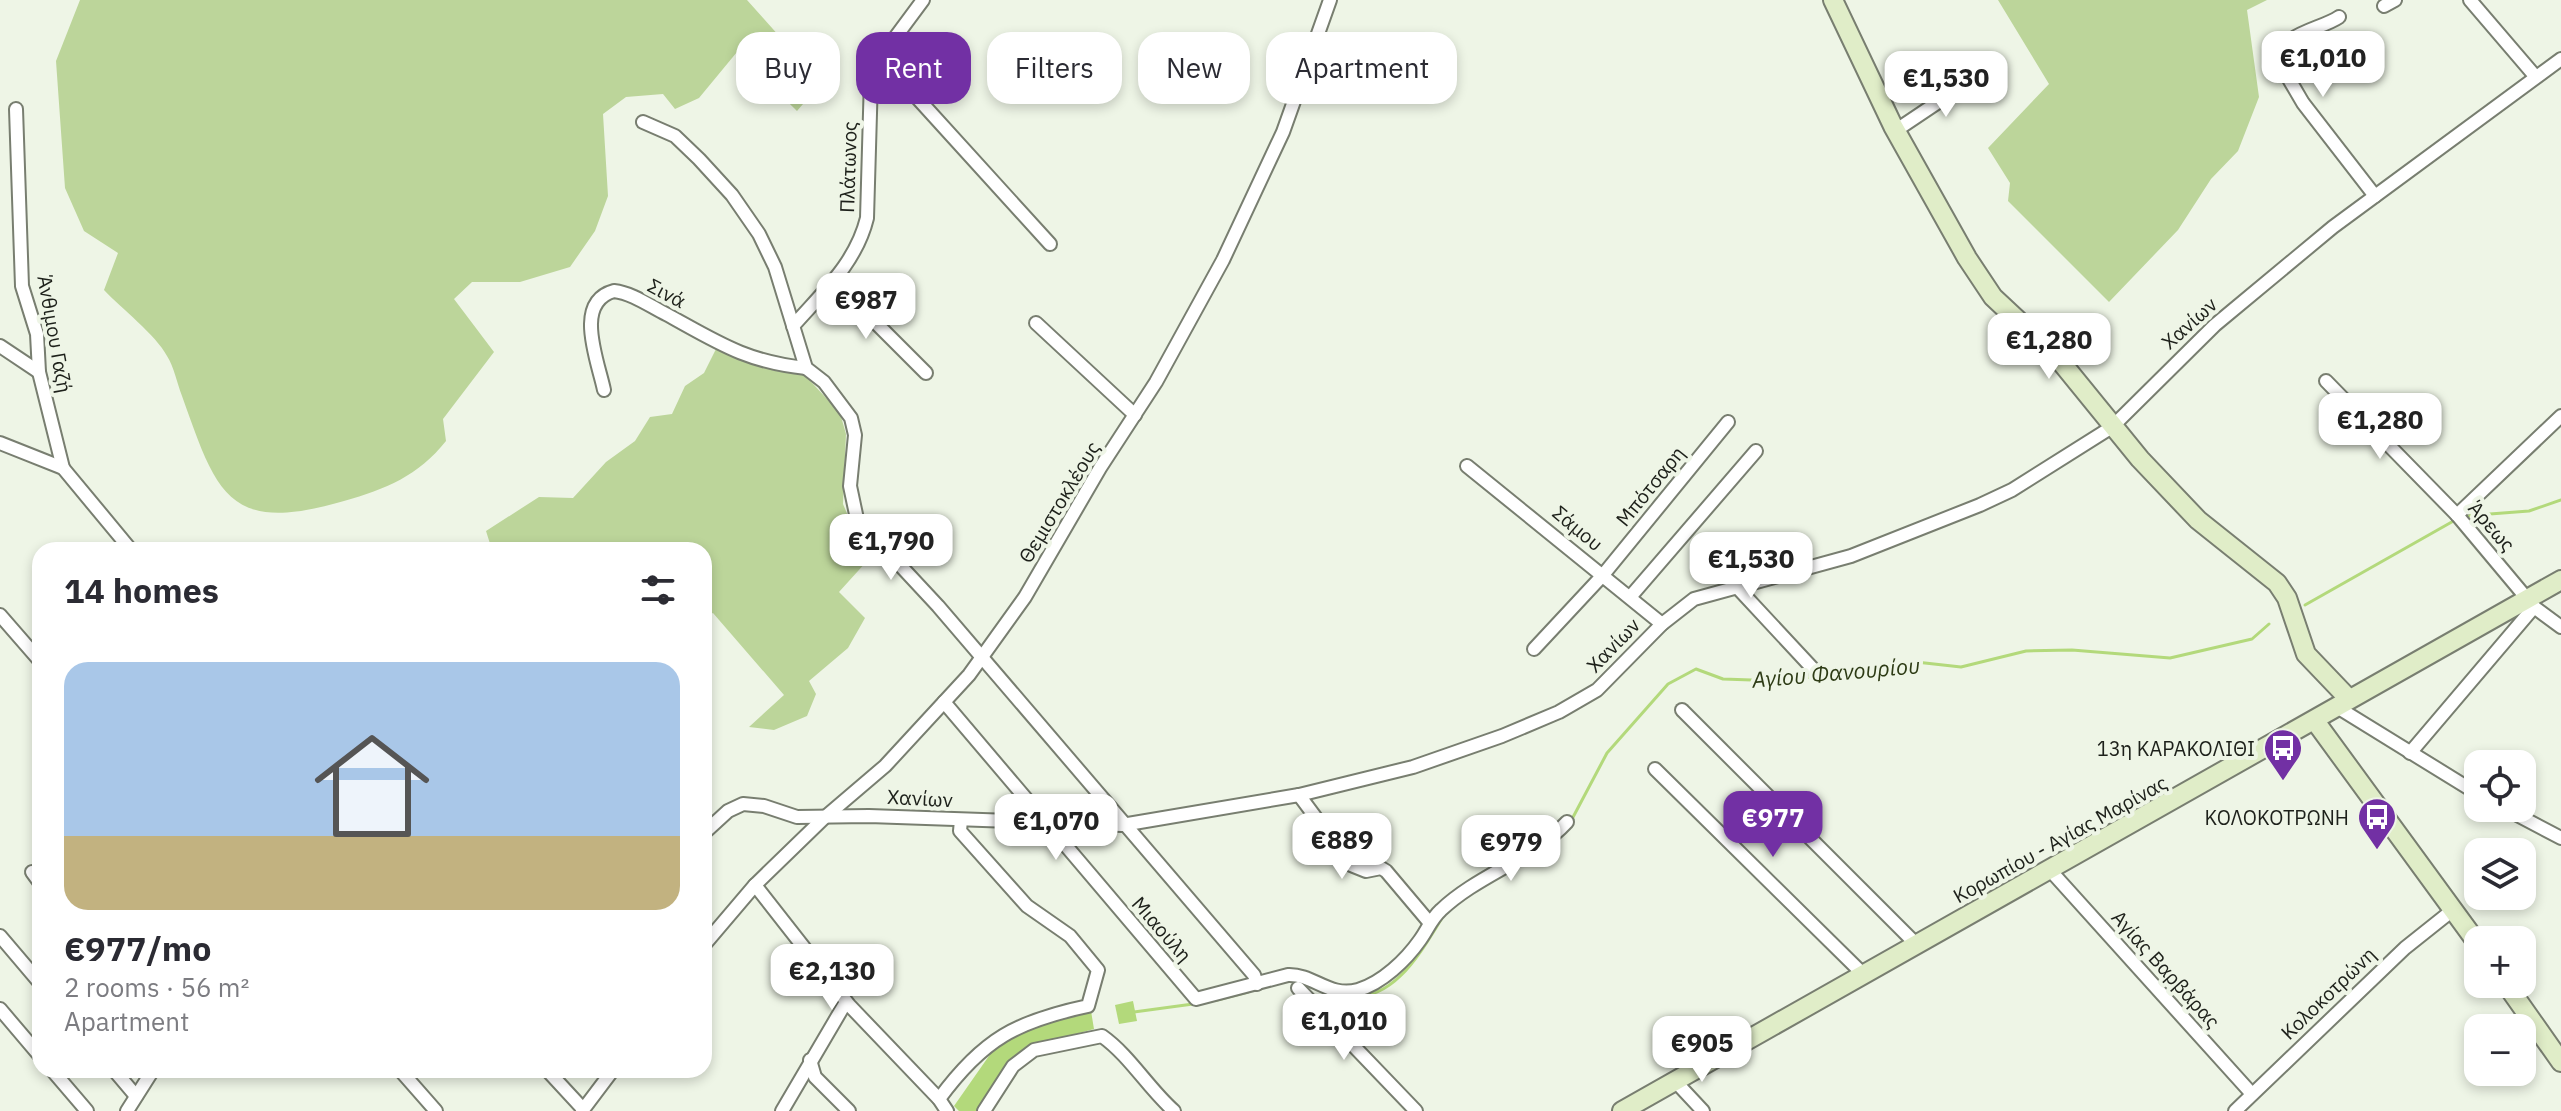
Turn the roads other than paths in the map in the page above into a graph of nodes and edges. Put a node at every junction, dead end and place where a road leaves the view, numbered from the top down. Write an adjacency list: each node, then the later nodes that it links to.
1 (923, 0): 6 (street, Πλάτωνος)
2 (1330, 0): 26 (street, Θεμιστοκλέους)
3 (1833, 0): 14 (street)
4 (2470, 0): 9 (street)
5 (2339, 17): 15 (street)
6 (899, 32)
7 (2561, 59): 9 (street, Χανίων)
8 (1977, 76): 14 (street)
9 (2535, 76): 15 (street, Χανίων)
10 (870, 104): 17 (street, Πλάτωνος)
11 (923, 104): 16 (street)
12 (16, 109): 22 (street, Άνθιμου Γαζή)
13 (643, 122): 19 (street)
14 (1895, 131): 29 (street)
15 (2375, 196): 29 (street, Χανίων)
16 (1050, 244)
17 (834, 281): 19 (street, Πλάτωνος); 23 (street)
18 (1036, 323): 26 (street)
19 (793, 326): 21 (street)
20 (0, 346): 22 (street)
21 (806, 368): 25 (street, Σινά); 46 (street)
22 (39, 372): 33 (street, Άνθιμου Γαζή)
23 (926, 373)
24 (2326, 381): 34 (street, Άρεως)
25 (604, 390)
26 (1135, 415): 46 (street, Θεμιστοκλέους)
27 (2561, 416): 34 (street)
28 (1728, 422): 36 (street, Μπότσαρη)
29 (2112, 427): 38 (street, Χανίων); 49 (street)
30 (0, 443): 33 (street)
31 (1756, 451): 39 (street)
32 (1467, 466): 36 (street, Σάμου)
33 (63, 468): 35 (street)
34 (2461, 520): 40 (street, Άρεως)
35 (124, 542)
36 (1603, 575): 39 (street, Σάμου); 44 (street, Μπότσαρη)
37 (2561, 580): 40 (street, Κορωπίου - Αγίας Μαρίνας)
38 (1735, 585): 42 (street, Χανίων); 47 (street)
39 (1631, 596): 42 (street, Σάμου)
40 (2531, 602): 43 (street, Άρεως); 49 (street, Κορωπίου - Αγίας Μαρίνας); 52 (street)
41 (0, 615): 45 (street)
42 (1662, 624): 55 (street, Χανίων)
43 (2561, 627)
44 (1534, 649)
45 (32, 652)
46 (981, 657): 48 (street, Θεμιστοκλέους); 61 (street)
47 (1815, 671)
48 (944, 702): 56 (street, Θεμιστοκλέους); 60 (street, Μιαούλη)
49 (2343, 703): 51 (street, Κορωπίου - Αγίας Μαρίνας); 52 (street)
50 (1682, 710): 71 (street)
51 (2315, 721): 64 (street, Κορωπίου - Αγίας Μαρίνας); 66 (street)
52 (2410, 753): 54 (street)
53 (1655, 769): 73 (street)
54 (2464, 786)
55 (1299, 795): 61 (street, Χανίων); 67 (street)
56 (824, 818): 57 (street, Χανίων); 62 (street, Χανίων); 65 (street, Θεμιστοκλέους)
57 (961, 820): 60 (street, Χανίων); 90 (street)
58 (1567, 822): 67 (street)
59 (2531, 822): 63 (street)
60 (1047, 823): 61 (street, Χανίων); 74 (street, Μιαούλη)
61 (1122, 825): 74 (street)
62 (712, 826)
63 (2561, 838)
64 (2050, 870): 71 (street, Κορωπίου - Αγίας Μαρίνας); 89 (street, Αγίας Βαρβάρας)
65 (755, 885): 70 (street, Θεμιστοκλέους); 77 (street)
66 (2454, 909): 68 (street); 89 (street, Κολοκοτρώνη)
67 (1429, 922): 74 (street)
68 (2466, 926)
69 (0, 936): 72 (street)
70 (712, 936)
71 (1917, 945): 73 (street, Κορωπίου - Αγίας Μαρίνας)
72 (32, 974)
73 (1864, 975): 88 (street, Κορωπίου - Αγίας Μαρίνας)
74 (1257, 984)
75 (1298, 988): 100 (street)
76 (2516, 998): 81 (street)
77 (846, 1002): 80 (street); 90 (street)
78 (0, 1009): 79 (street)
79 (32, 1047)
80 (810, 1060): 95 (street); 96 (street)
81 (2561, 1062)
82 (59, 1078): 93 (street)
83 (118, 1078): 91 (street)
84 (148, 1078): 91 (street)
85 (407, 1078): 94 (street)
86 (554, 1078): 92 (street)
87 (607, 1078): 92 (street)
88 (1675, 1081): 101 (street, Κορωπίου - Αγίας Μαρίνας); 102 (street)
89 (2252, 1094): 103 (street, Κολοκοτρώνη)
90 (939, 1099): 97 (street)
91 (131, 1106)
92 (582, 1110)
93 (87, 1111)
94 (436, 1111)
95 (782, 1111)
96 (849, 1111)
97 (947, 1111)
98 (984, 1111): 99 (street)
99 (1174, 1111)
100 (1416, 1111)
101 (1622, 1111)
102 (1703, 1111)
103 (2235, 1111)

